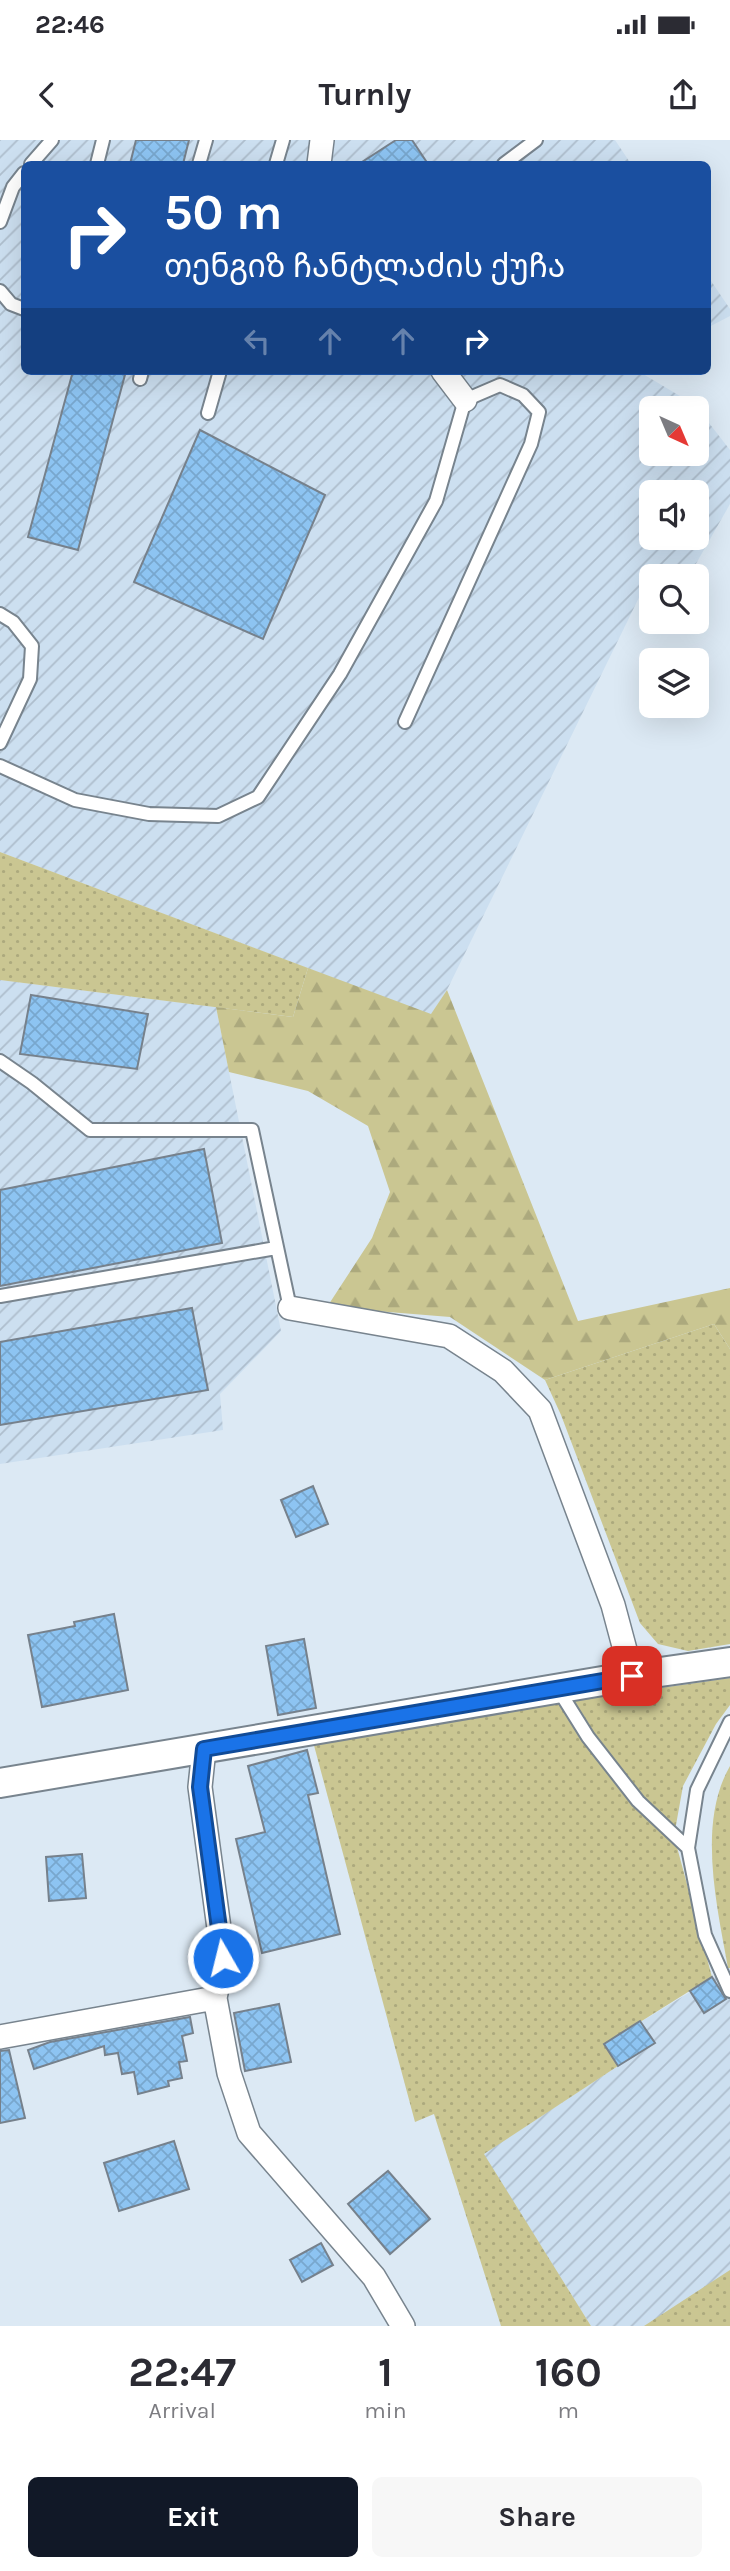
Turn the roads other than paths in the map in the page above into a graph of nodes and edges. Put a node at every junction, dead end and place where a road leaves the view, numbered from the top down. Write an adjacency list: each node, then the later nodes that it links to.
1 (52, 140): 7 (lane)
2 (103, 140): 8 (lane)
3 (206, 140): 9 (lane)
4 (283, 140): 10 (lane)
5 (322, 140): 11 (street)
6 (536, 140): 12 (lane)
7 (34, 161)
8 (98, 161)
9 (200, 161)
10 (277, 161)
11 (319, 161)
12 (508, 161)
13 (21, 177): 14 (lane)
14 (0, 222)
15 (0, 291): 16 (lane)
16 (21, 308)
17 (219, 375): 20 (lane)
18 (446, 375): 19 (street)
19 (464, 400): 22 (lane); 24 (lane)
20 (208, 413)
21 (0, 614): 23 (lane)
22 (405, 722)
23 (0, 743)
24 (0, 766)
25 (0, 1061): 26 (lane)
26 (276, 1248): 27 (lane); 28 (lane)
27 (0, 1296)
28 (290, 1308): 30 (street)
29 (730, 1662): 30 (street)
30 (632, 1676): 31 (street)
31 (557, 1689): 33 (street); 35 (lane)
32 (730, 1722): 35 (lane)
33 (204, 1749): 34 (street); 37 (street)
34 (0, 1783)
35 (688, 1848): 36 (lane)
36 (730, 1992)
37 (215, 1998): 38 (street); 39 (street)
38 (0, 2037)
39 (403, 2326)

